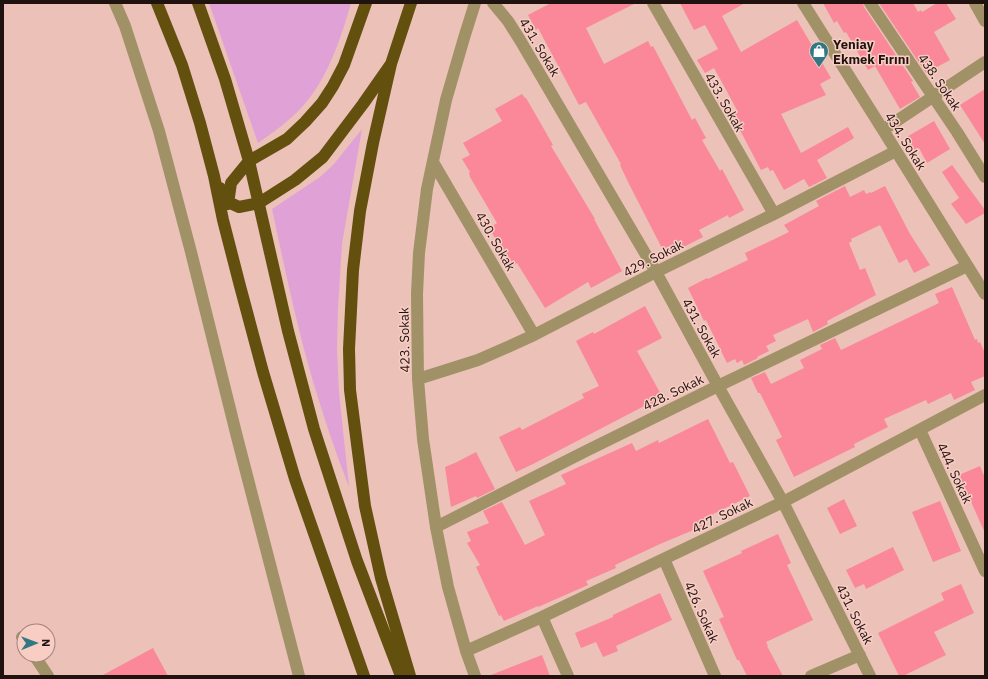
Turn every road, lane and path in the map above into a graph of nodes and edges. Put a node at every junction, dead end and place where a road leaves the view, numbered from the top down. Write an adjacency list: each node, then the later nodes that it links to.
1 (115, 3): 44 (street)
2 (157, 3): 20 (highway)
3 (198, 3): 18 (highway)
4 (366, 3): 18 (highway)
5 (411, 3): 14 (highway)
6 (475, 3): 19 (street, 423. Sokak)
7 (493, 3): 27 (street, 431. Sokak)
8 (653, 3): 24 (street, 433. Sokak)
9 (803, 3): 16 (street, 434. Sokak)
10 (870, 3): 15 (street, 438. Sokak)
11 (975, 3): 12 (street)
12 (985, 21)
13 (985, 62): 15 (street)
14 (391, 64): 23 (highway); 47 (highway)
15 (933, 96): 16 (street); 21 (street, 438. Sokak)
16 (883, 130): 17 (street, 434. Sokak)
17 (896, 151): 24 (street, 429. Sokak); 26 (street, 434. Sokak)
18 (249, 161): 22 (highway); 23 (highway)
19 (433, 162): 29 (street, 430. Sokak); 30 (street, 423. Sokak)
20 (214, 176): 22 (highway); 25 (highway)
21 (985, 177)
22 (228, 202): 23 (highway); 25 (highway)
23 (259, 203): 46 (highway)
24 (774, 214): 27 (street, 429. Sokak)
25 (225, 227): 45 (highway)
26 (967, 266): 28 (street, 434. Sokak); 31 (street, 428. Sokak)
27 (656, 272): 29 (street, 429. Sokak); 31 (street, 431. Sokak)
28 (985, 294)
29 (534, 335): 30 (street, 429. Sokak)
30 (418, 379): 35 (street, 423. Sokak)
31 (718, 386): 34 (street, 431. Sokak); 35 (street, 428. Sokak)
32 (985, 395): 33 (street, 427. Sokak)
33 (920, 430): 34 (street, 427. Sokak); 36 (street, 444. Sokak)
34 (783, 502): 37 (street, 427. Sokak); 41 (street, 431. Sokak)
35 (436, 527): 40 (street, 423. Sokak)
36 (981, 552): 38 (street, 444. Sokak)
37 (664, 559): 39 (street, 427. Sokak); 50 (street, 426. Sokak)
38 (985, 571)
39 (542, 616): 40 (street, 427. Sokak); 49 (street)
40 (466, 651): 48 (street, 423. Sokak)
41 (860, 655): 51 (street); 52 (street, 431. Sokak)
42 (39, 663): 43 (street)
43 (48, 676)
44 (299, 676)
45 (364, 676)
46 (401, 676)
47 (410, 676)
48 (475, 676)
49 (568, 676)
50 (715, 676)
51 (811, 676)
52 (870, 676)

